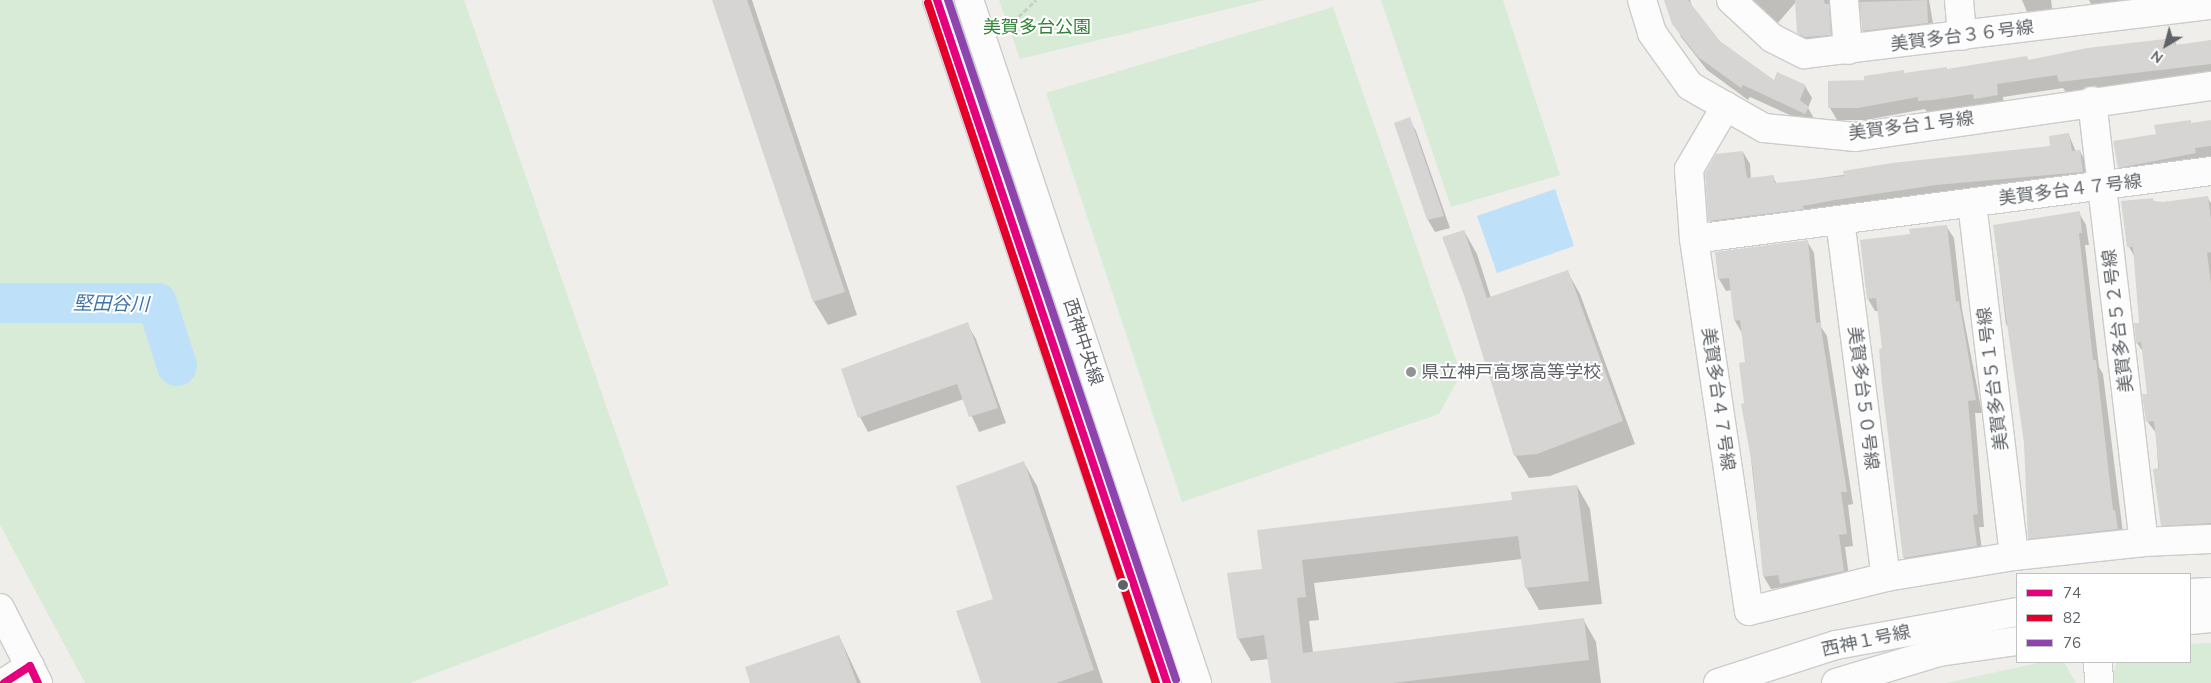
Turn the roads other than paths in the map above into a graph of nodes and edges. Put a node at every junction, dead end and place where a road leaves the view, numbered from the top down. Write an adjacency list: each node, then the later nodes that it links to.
1 (936, 0): 34 (street, 西神中央線)
2 (969, 0): 35 (street, 西神中央線)
3 (1642, 0): 13 (street, 美賀多台１号線)
4 (1730, 0): 10 (street, 美賀多台３６号線)
5 (1844, 0): 10 (street)
6 (1960, 0): 9 (street)
7 (2199, 4): 8 (street, 美賀多台３６号線)
8 (2076, 10): 9 (street, 美賀多台３６号線)
9 (1962, 36): 10 (street, 美賀多台３６号線)
10 (1848, 50)
11 (2211, 86): 12 (street, 美賀多台１号線)
12 (2092, 100): 13 (street, 美賀多台１号線); 15 (street, 美賀多台５２号線)
13 (1726, 106): 18 (street)
14 (2211, 171): 15 (street, 美賀多台４７号線)
15 (2102, 186): 16 (street, 美賀多台４７号線); 20 (street, 美賀多台５２号線)
16 (1972, 203): 17 (street, 美賀多台４７号線); 21 (street, 美賀多台５１号線)
17 (1840, 220): 18 (street, 美賀多台４７号線); 22 (street, 美賀多台５０号線)
18 (1694, 239): 22 (street, 美賀多台４７号線)
19 (2211, 539): 20 (street, 美賀多台４７号線)
20 (2144, 542): 21 (street, 美賀多台４７号線)
21 (2014, 556): 22 (street, 美賀多台４７号線)
22 (1886, 577)
23 (2211, 592): 24 (street)
24 (2191, 593)
25 (0, 608): 31 (street)
26 (2016, 612): 36 (street, 西神１号線)
27 (2211, 618): 28 (street)
28 (2191, 620)
29 (2016, 641): 37 (street, 西神１号線)
30 (2098, 663): 38 (street)
31 (34, 675): 33 (street)
32 (0, 680): 33 (street)
33 (3, 683)
34 (1167, 683)
35 (1197, 683)
36 (1718, 683)
37 (1836, 683)
38 (2099, 683)

